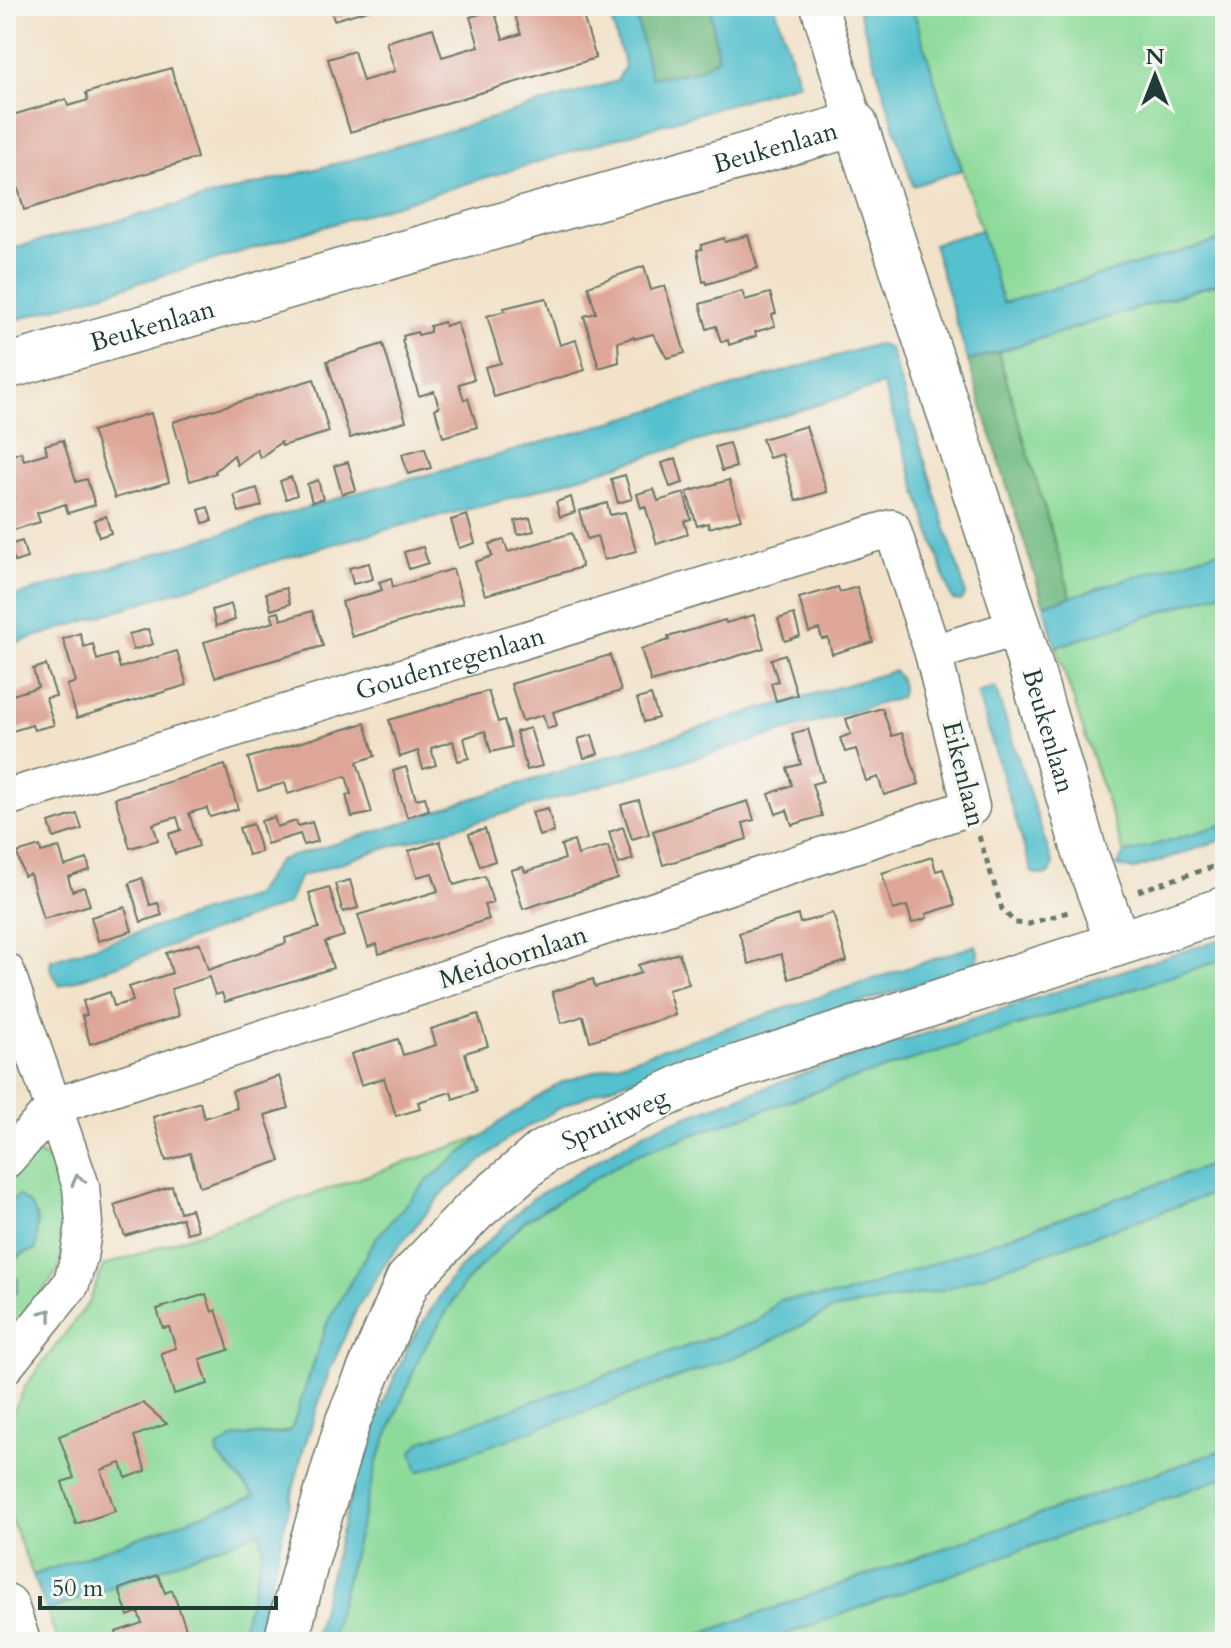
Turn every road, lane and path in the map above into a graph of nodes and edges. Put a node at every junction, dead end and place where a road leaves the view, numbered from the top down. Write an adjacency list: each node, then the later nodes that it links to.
1 (819, 6): 2 (street)
2 (855, 124): 3 (street, Beukenlaan); 5 (street, Beukenlaan)
3 (6, 367)
4 (892, 528): 6 (street, Eikenlaan); 7 (street, Goudenregenlaan)
5 (1019, 627): 6 (street); 11 (street, Beukenlaan)
6 (933, 653): 8 (street, Eikenlaan)
7 (6, 798)
8 (971, 807): 9 (path, Eikenlaan); 13 (street, Meidoornlaan)
9 (996, 894)
10 (1225, 909): 11 (street, Spruitweg)
11 (1118, 943): 18 (street, Spruitweg)
12 (6, 971): 13 (street)
13 (55, 1106): 14 (street); 15 (street, one-way to 13)
14 (6, 1160)
15 (6, 1365)
16 (6, 1606): 17 (street)
17 (18, 1642)
18 (286, 1642)

